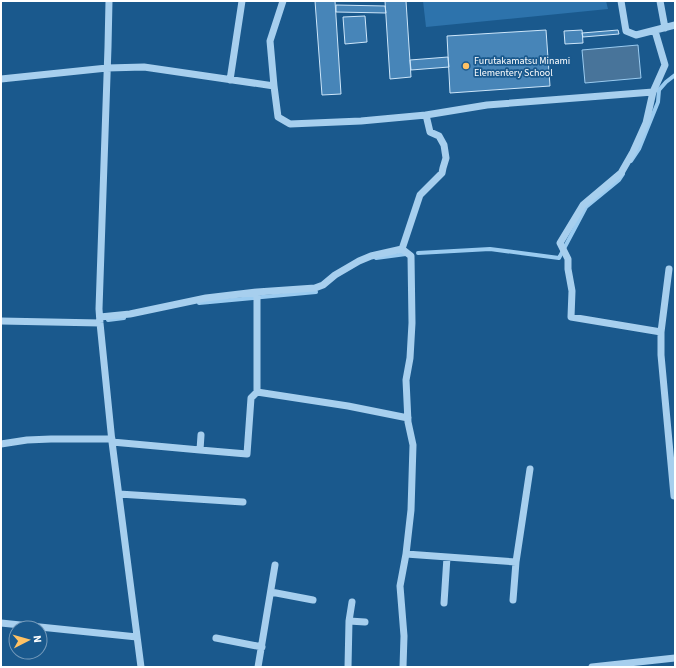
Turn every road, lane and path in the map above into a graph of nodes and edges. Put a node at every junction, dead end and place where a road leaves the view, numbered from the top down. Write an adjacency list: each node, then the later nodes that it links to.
1 (109, 1): 9 (street)
2 (242, 1): 11 (street)
3 (283, 1): 12 (street)
4 (621, 1): 8 (street)
5 (660, 1): 7 (street)
6 (675, 25): 7 (street)
7 (665, 28): 8 (street)
8 (655, 31): 13 (street)
9 (107, 68): 10 (street); 11 (street); 18 (street)
10 (1, 79)
11 (230, 80): 12 (street)
12 (274, 86): 14 (street)
13 (653, 92): 14 (street); 20 (street)
14 (426, 115): 15 (street)
15 (402, 249): 17 (street); 22 (street)
16 (669, 269): 20 (street)
17 (257, 292): 18 (street); 21 (street)
18 (100, 320): 19 (street); 24 (street)
19 (1, 321)
20 (661, 332): 29 (street)
21 (257, 392): 22 (street); 26 (street)
22 (408, 418): 31 (street)
23 (202, 434): 26 (street)
24 (112, 441): 25 (street); 26 (street); 28 (street)
25 (1, 444)
26 (200, 450)
27 (530, 469): 33 (street)
28 (119, 494): 30 (street); 43 (street)
29 (675, 496)
30 (243, 502)
31 (406, 554): 32 (street); 50 (street)
32 (447, 557): 33 (street); 39 (street)
33 (516, 562): 37 (street)
34 (275, 565): 35 (street)
35 (271, 592): 36 (street); 45 (street)
36 (313, 600)
37 (513, 600)
38 (352, 602): 40 (street)
39 (444, 603)
40 (349, 621): 41 (street); 49 (street)
41 (365, 622)
42 (1, 623): 43 (street)
43 (137, 637): 47 (street)
44 (216, 638): 45 (street)
45 (262, 647): 48 (street)
46 (675, 658): 51 (street)
47 (141, 667)
48 (258, 667)
49 (348, 667)
50 (403, 667)
51 (592, 667)

